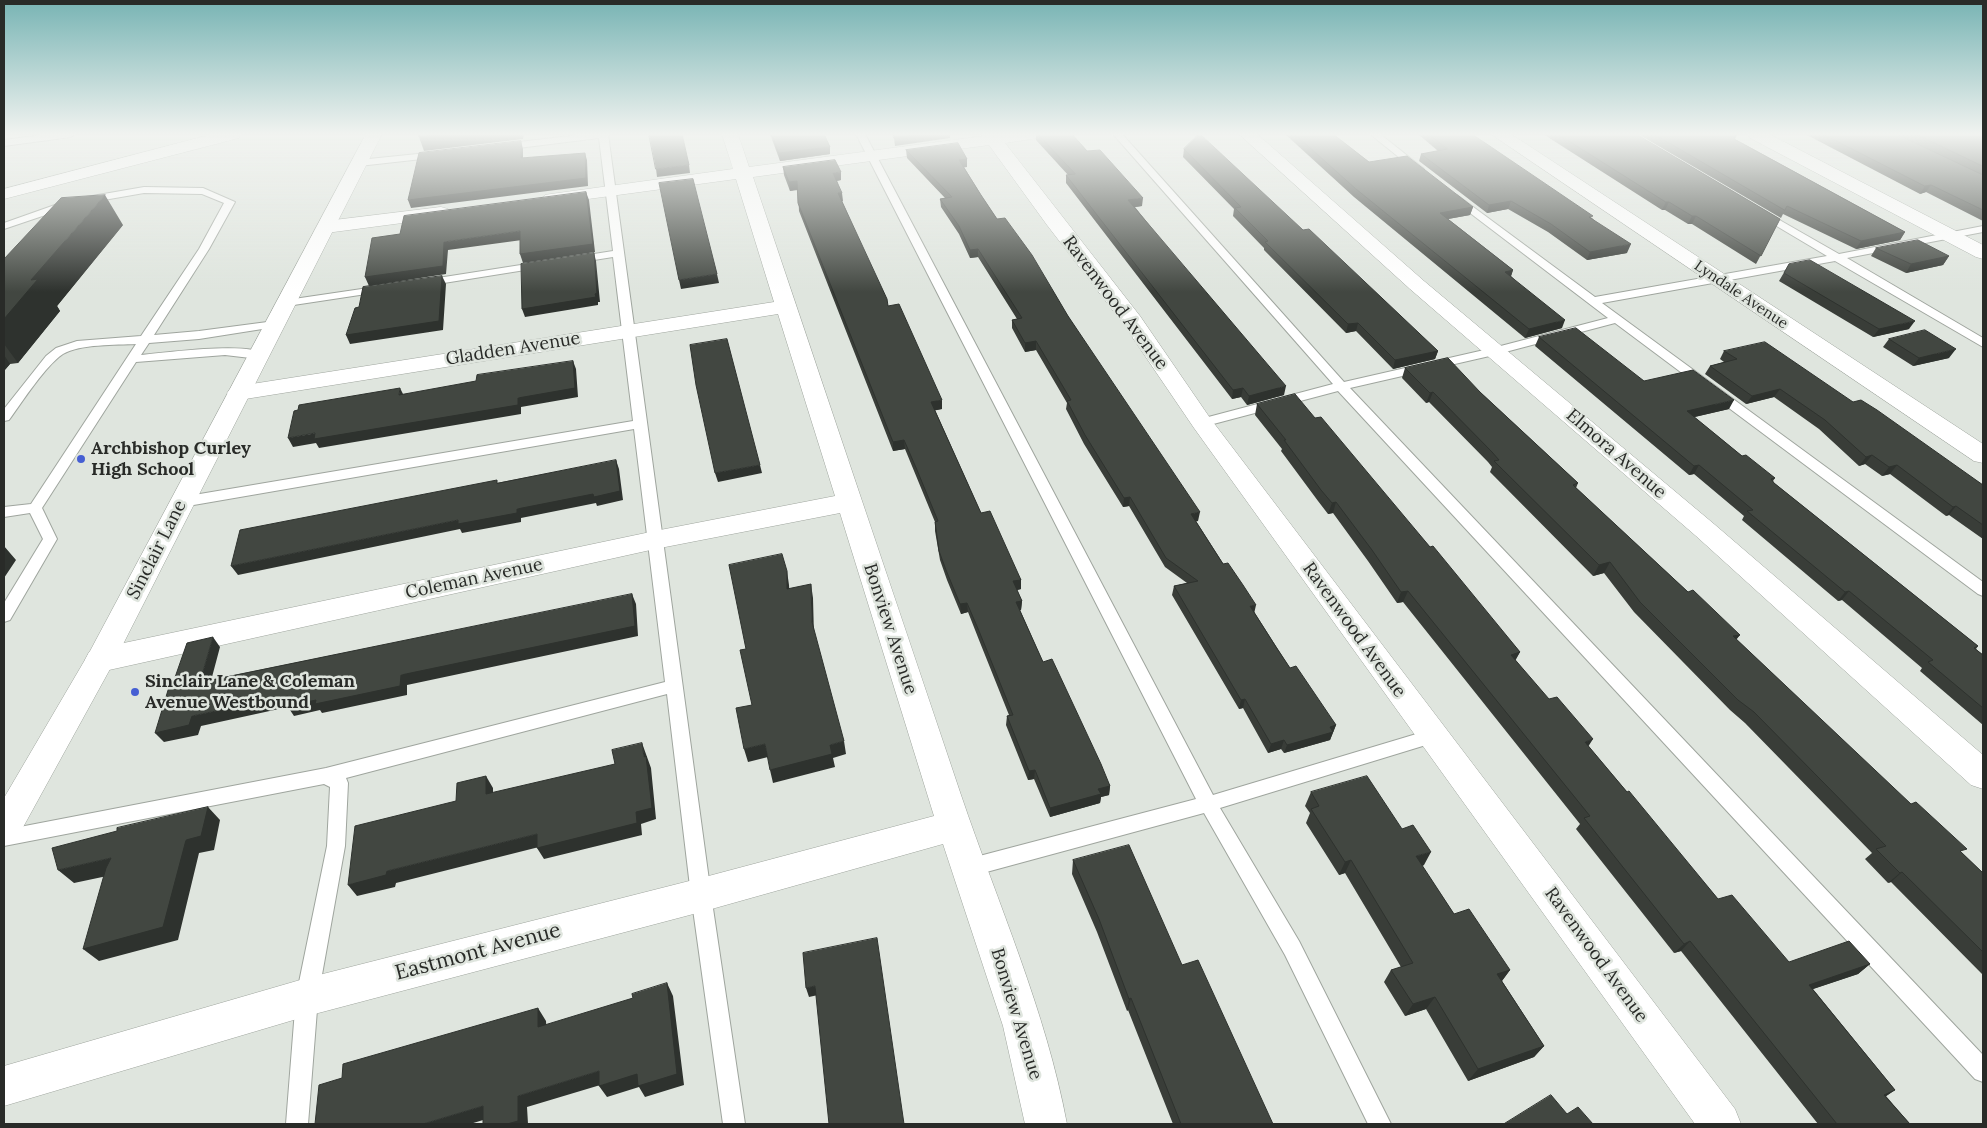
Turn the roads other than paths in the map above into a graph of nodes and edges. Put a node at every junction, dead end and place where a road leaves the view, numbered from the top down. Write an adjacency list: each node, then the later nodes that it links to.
1 (32, 187): 14 (street)
2 (347, 187): 19 (street, Sinclair Lane)
3 (609, 187): 12 (lane)
4 (641, 187): 12 (street)
5 (748, 187): 30 (street, Bonview Avenue)
6 (887, 187): 57 (lane)
7 (1029, 187): 42 (street, Ravenwood Avenue)
8 (1164, 187): 39 (lane)
9 (1307, 187): 36 (street, Elmora Avenue)
10 (1578, 187): 25 (street, Lyndale Avenue)
11 (1857, 187): 21 (street)
12 (610, 191): 15 (street); 22 (lane)
13 (1449, 192): 28 (lane)
14 (4, 194)
15 (535, 201)
16 (1753, 208): 24 (lane)
17 (458, 211): 19 (street)
18 (4, 226): 34 (lane)
19 (326, 227): 29 (street, Sinclair Lane)
20 (1983, 228): 21 (lane)
21 (1949, 235): 23 (street); 24 (lane)
22 (618, 253): 26 (lane); 33 (lane)
23 (1983, 253)
24 (1838, 257): 25 (lane); 35 (lane)
25 (1716, 278): 28 (lane); 44 (street, Lyndale Avenue)
26 (414, 284)
27 (394, 287): 29 (lane)
28 (1592, 300): 31 (lane)
29 (287, 303): 32 (street, Sinclair Lane)
30 (786, 306): 33 (street, Gladden Avenue); 46 (street, Bonview Avenue)
31 (1617, 319): 36 (lane); 50 (lane)
32 (275, 324): 34 (lane); 37 (street, Sinclair Lane)
33 (628, 331): 40 (street, Gladden Avenue); 43 (lane)
34 (145, 339): 38 (lane); 41 (lane)
35 (1983, 343)
36 (1494, 351): 39 (lane); 55 (street, Elmora Avenue)
37 (259, 355): 38 (lane); 40 (street, Sinclair Lane)
38 (132, 359): 47 (lane)
39 (1341, 386): 42 (lane); 64 (lane)
40 (239, 393): 45 (street, Sinclair Lane)
41 (4, 416)
42 (1202, 423): 54 (street, Ravenwood Avenue)
43 (641, 424): 45 (lane); 49 (lane)
44 (1983, 455)
45 (182, 502): 52 (street, Sinclair Lane)
46 (849, 502): 49 (street, Coleman Avenue); 58 (street, Bonview Avenue)
47 (35, 508): 48 (lane); 51 (lane)
48 (4, 512)
49 (656, 540): 52 (street, Coleman Avenue); 53 (lane)
50 (1983, 590)
51 (4, 616)
52 (100, 660): 59 (street, Sinclair Lane)
53 (674, 686): 56 (lane); 62 (lane)
54 (1433, 736): 57 (lane); 70 (street, Ravenwood Avenue)
55 (1983, 775)
56 (326, 776): 60 (lane); 63 (lane)
57 (1208, 804): 61 (lane); 69 (lane)
58 (954, 826): 61 (street, Bonview Avenue); 62 (street, Eastmont Avenue)
59 (4, 829)
60 (4, 838)
61 (968, 868): 68 (street, Bonview Avenue)
62 (701, 895): 63 (street, Eastmont Avenue); 67 (lane)
63 (307, 997): 65 (street, Eastmont Avenue); 66 (lane)
64 (1983, 1071)
65 (4, 1086)
66 (297, 1124)
67 (734, 1124)
68 (1046, 1124)
69 (1380, 1124)
70 (1720, 1124)

